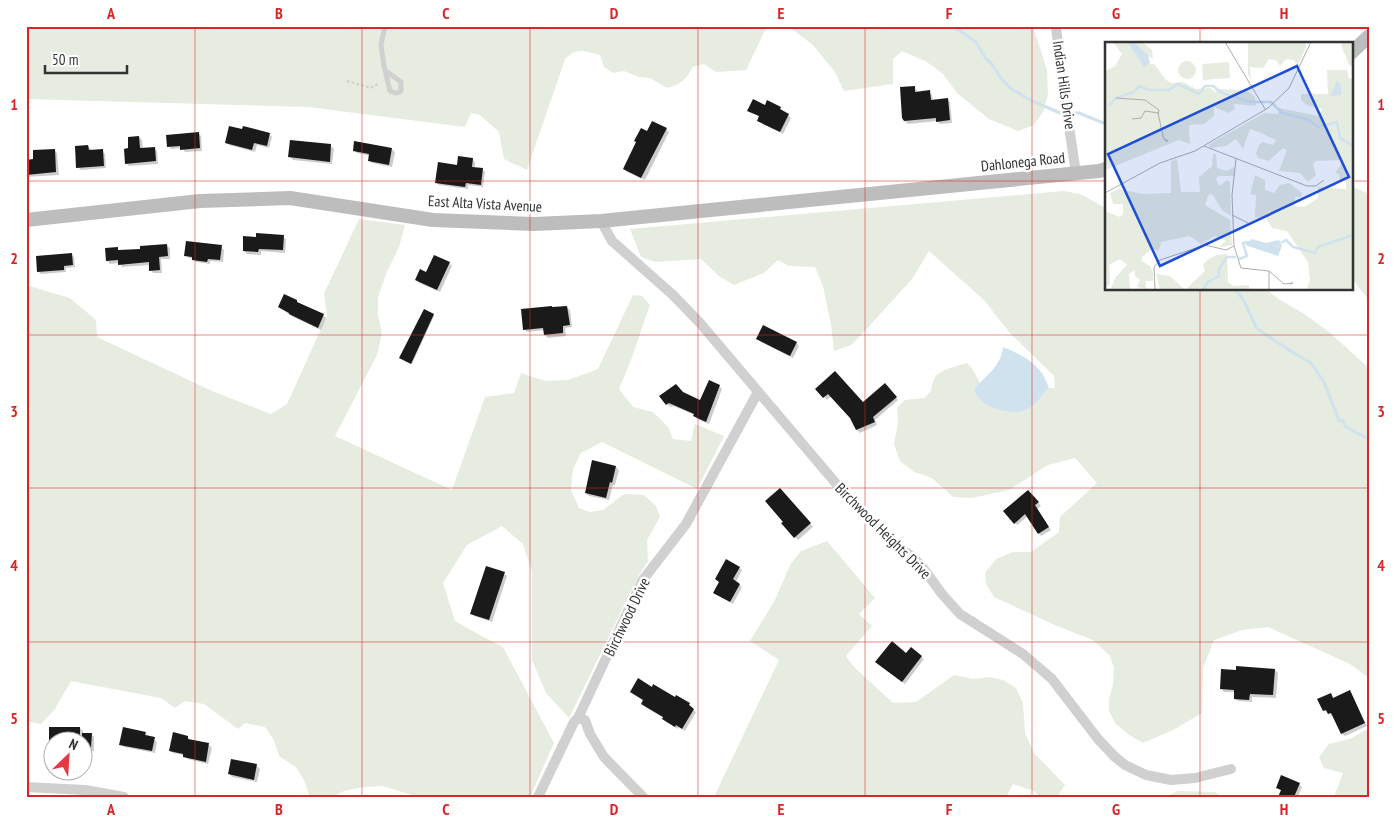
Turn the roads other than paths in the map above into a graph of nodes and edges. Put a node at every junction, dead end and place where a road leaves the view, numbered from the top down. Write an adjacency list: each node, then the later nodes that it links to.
1 (385, 26): 5 (lane)
2 (1056, 26): 7 (street, Indian Hills Drive)
3 (1369, 36): 4 (main road)
4 (1352, 52)
5 (386, 71): 5 (lane)
6 (1105, 170): 7 (main road, Dahlonega Road)
7 (1076, 174): 8 (main road, Dahlonega Road)
8 (943, 186): 10 (main road, East Alta Vista Avenue)
9 (26, 220): 10 (main road, East Alta Vista Avenue)
10 (601, 221): 11 (street, Birchwood Heights Drive)
11 (758, 392): 12 (street, Birchwood Drive); 13 (street, Birchwood Heights Drive)
12 (578, 718): 16 (street, Birchwood Drive); 17 (street)
13 (1231, 769)
14 (26, 787): 15 (street)
15 (124, 797)
16 (538, 797)
17 (643, 797)

